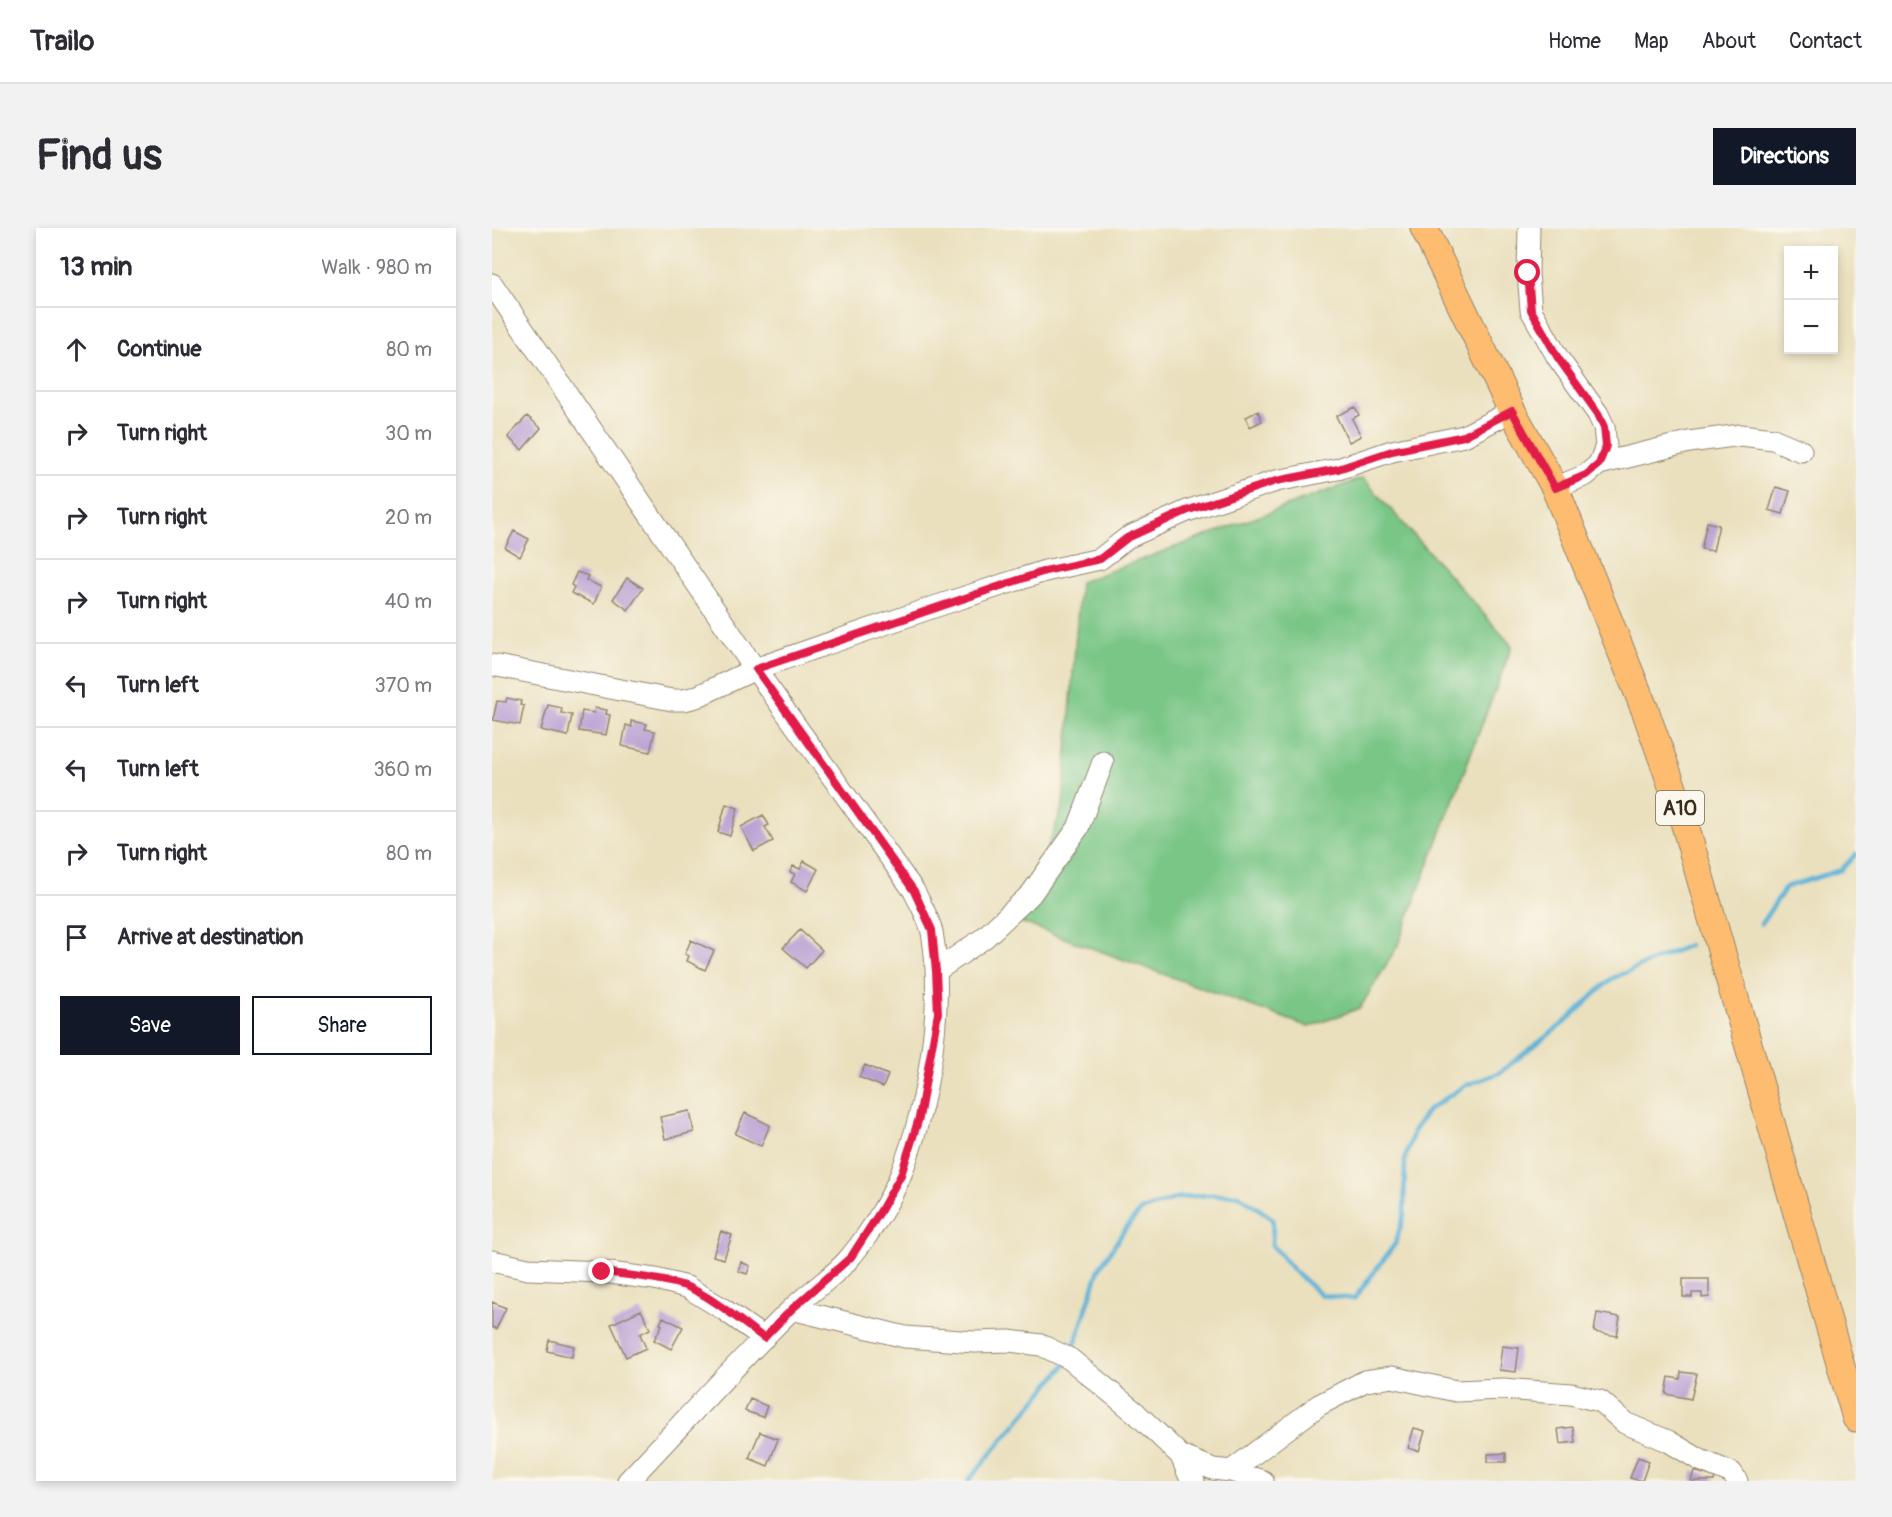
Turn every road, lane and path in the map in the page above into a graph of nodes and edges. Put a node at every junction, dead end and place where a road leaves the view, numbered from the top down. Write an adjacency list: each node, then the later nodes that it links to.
1 (1424, 228): 4 (main road, A10)
2 (1529, 228): 6 (street)
3 (492, 284): 9 (street)
4 (1512, 411): 7 (main road, A10); 9 (street)
5 (1801, 451): 6 (street)
6 (1599, 464): 7 (street)
7 (1555, 488): 15 (main road, A10)
8 (492, 665): 9 (street)
9 (756, 669): 11 (street)
10 (1103, 762): 11 (street)
11 (936, 971): 13 (street)
12 (492, 1261): 14 (street)
13 (792, 1309): 14 (street); 16 (street)
14 (764, 1338): 18 (street)
15 (1856, 1418)
16 (1181, 1456): 17 (street); 19 (street)
17 (1231, 1471): 20 (street); 21 (street)
18 (628, 1481)
19 (1194, 1481)
20 (1263, 1481)
21 (1737, 1481)

